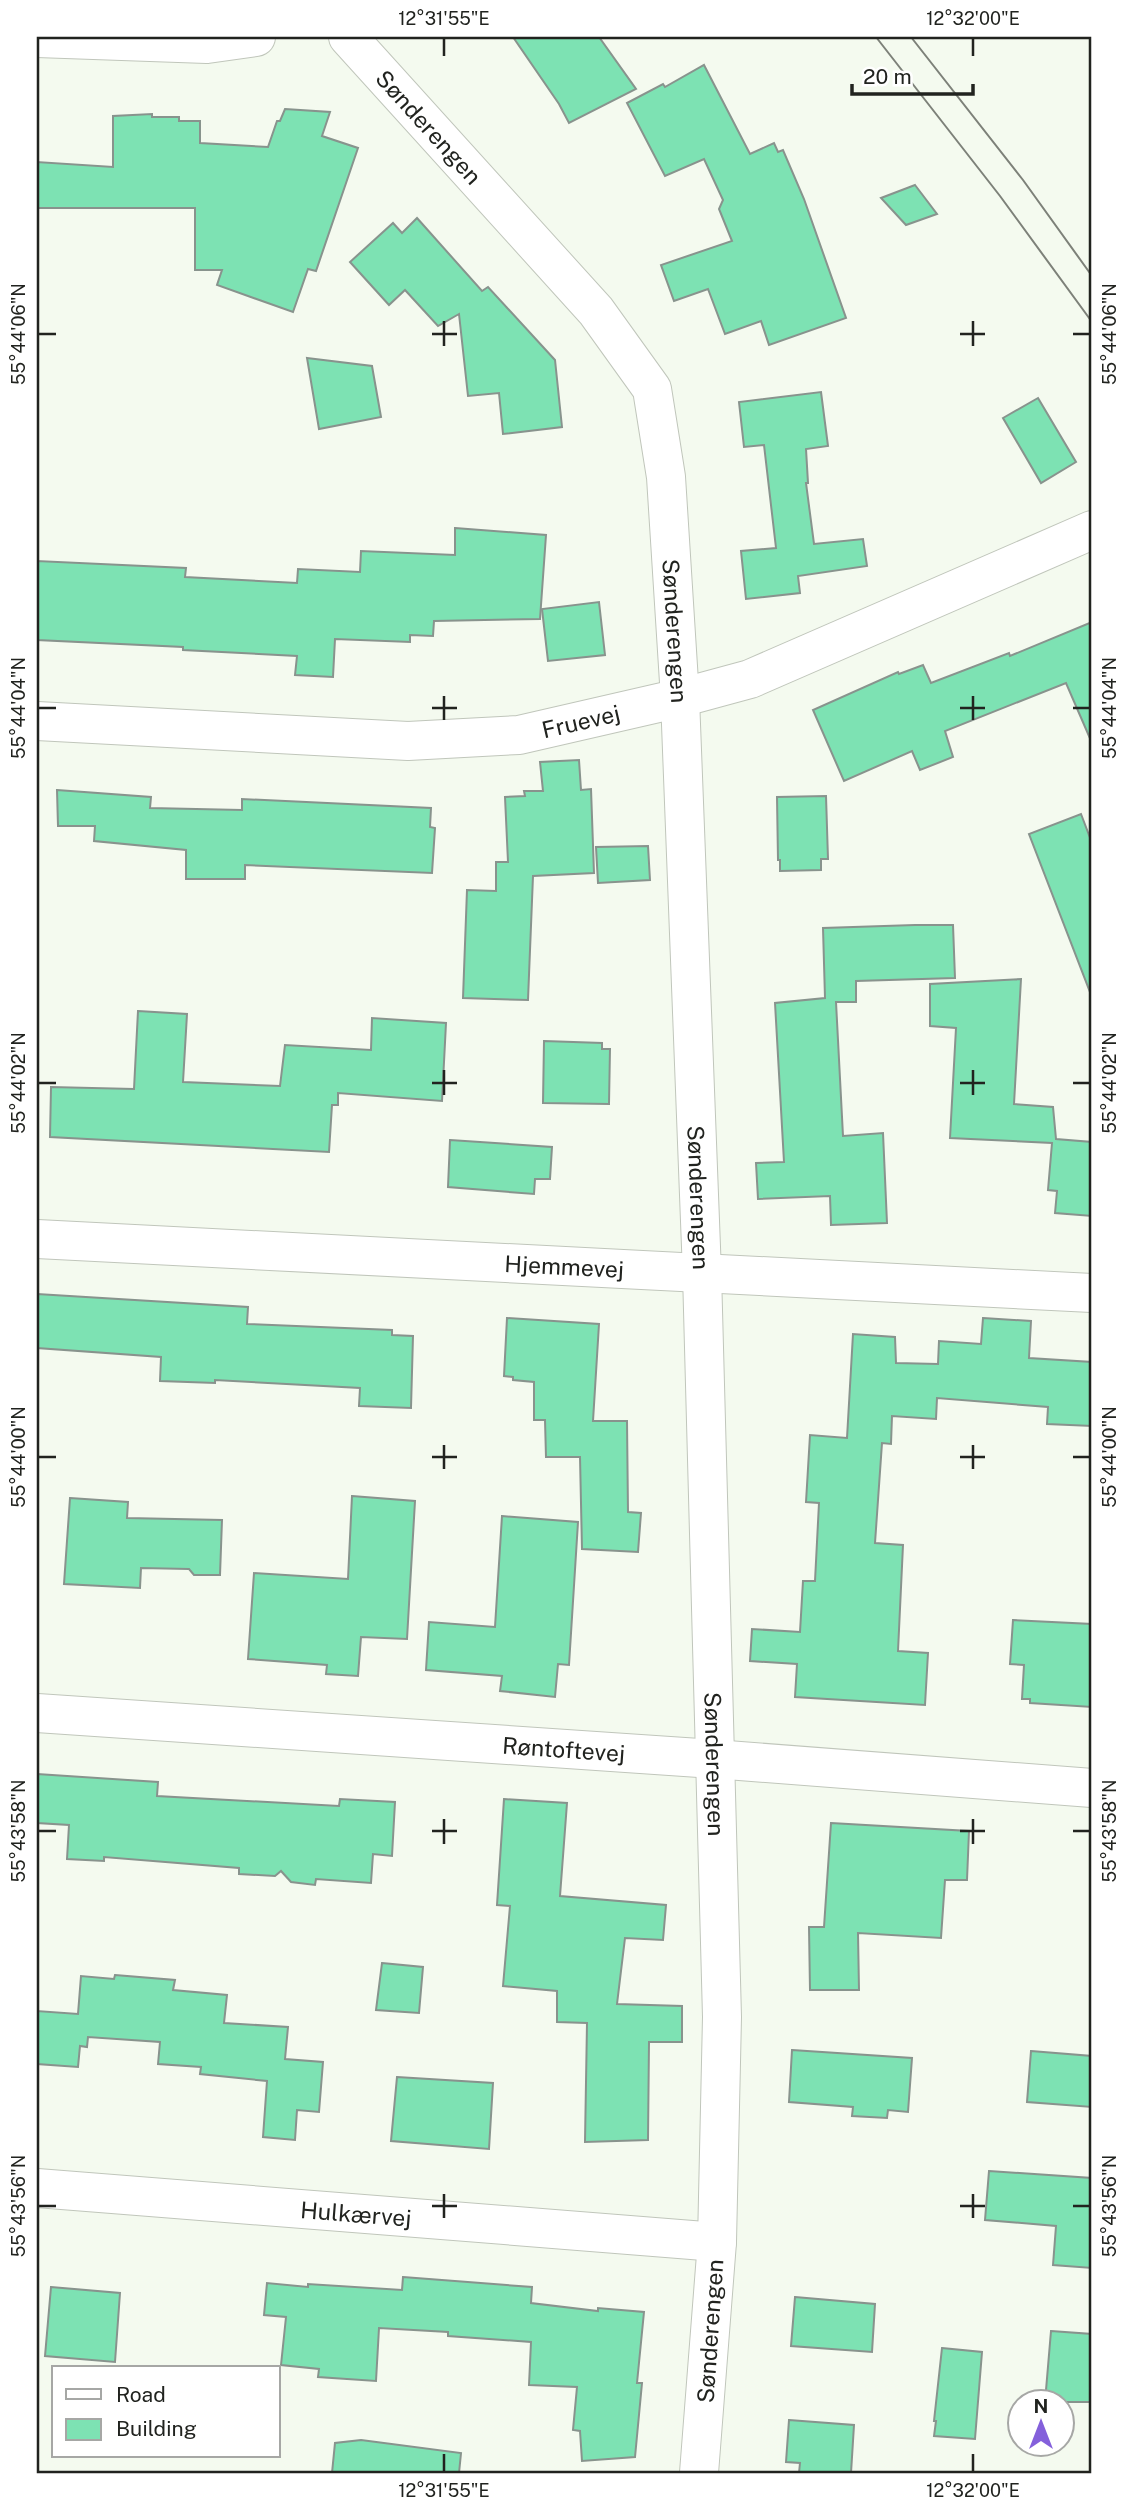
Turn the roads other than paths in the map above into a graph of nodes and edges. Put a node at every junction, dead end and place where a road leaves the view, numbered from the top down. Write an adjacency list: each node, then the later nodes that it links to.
1 (256, 37): 3 (street)
2 (348, 37): 5 (street, Sønderengen)
3 (37, 38)
4 (1092, 530): 5 (street, Fruevej)
5 (680, 698): 6 (street, Fruevej); 8 (street, Sønderengen)
6 (37, 721)
7 (37, 1239): 8 (street, Hjemmevej)
8 (702, 1273): 9 (street, Hjemmevej); 11 (street, Sønderengen)
9 (1092, 1293)
10 (37, 1713): 11 (street, Røntoftevej)
11 (714, 1759): 12 (street, Røntoftevej); 14 (street, Sønderengen)
12 (1092, 1788)
13 (37, 2188): 14 (street, Hulkærvej)
14 (716, 2242): 15 (street, Sønderengen)
15 (699, 2473)

